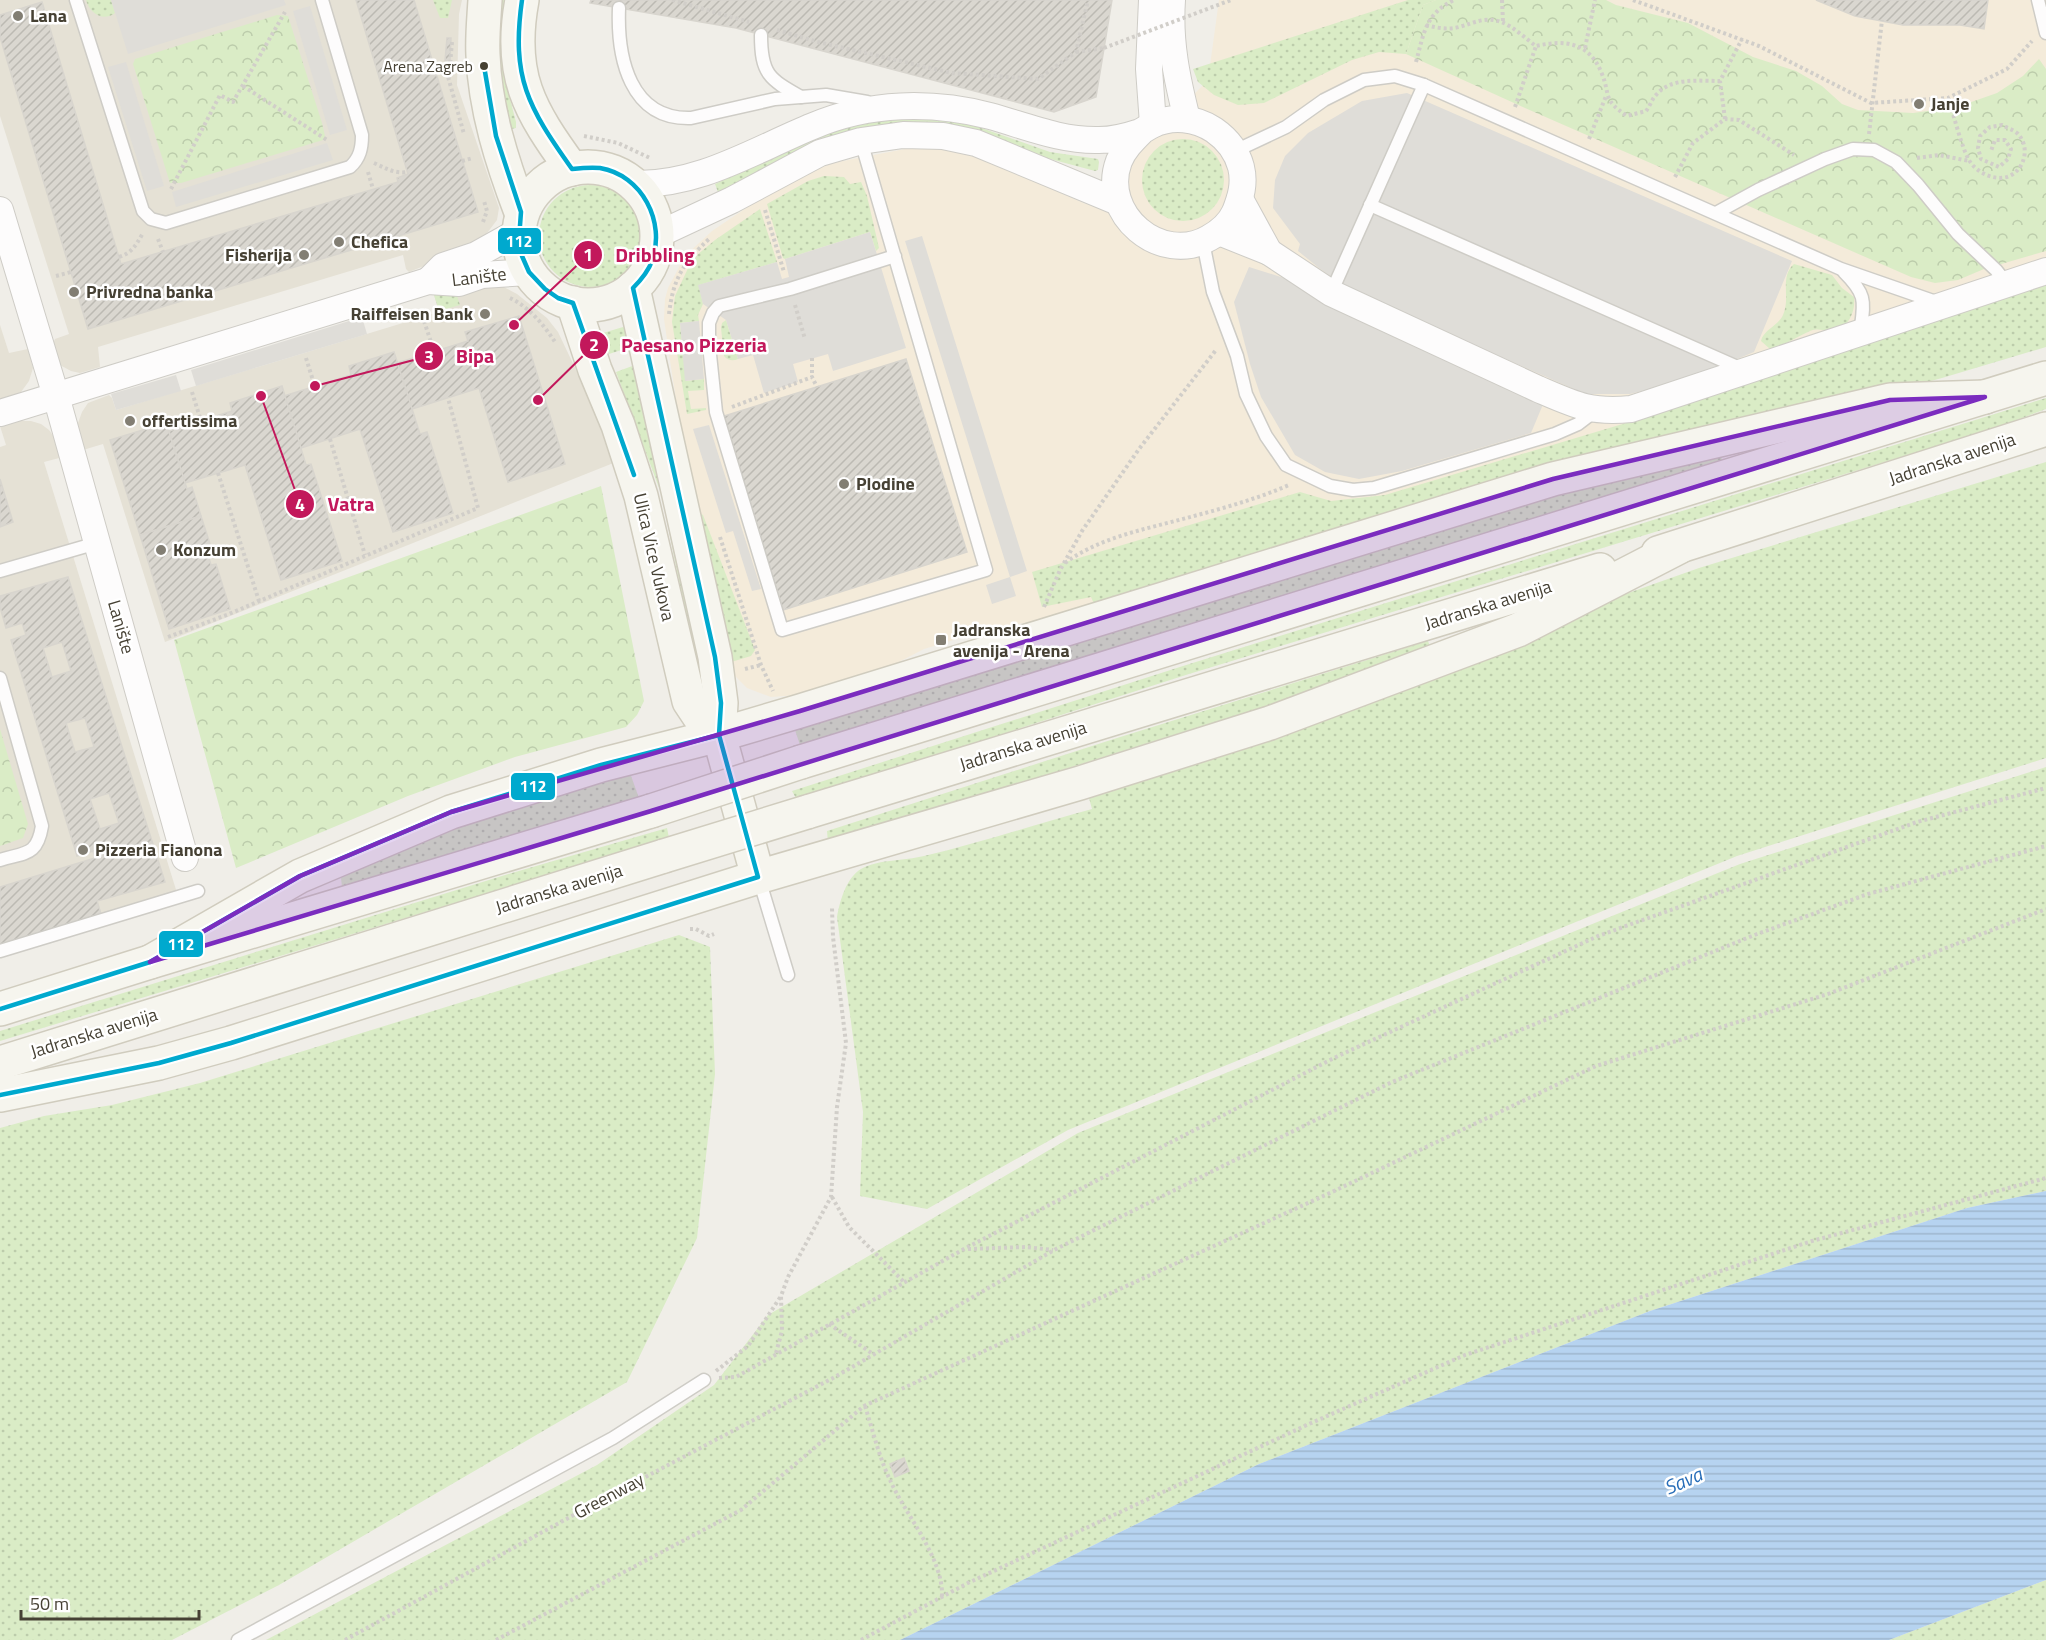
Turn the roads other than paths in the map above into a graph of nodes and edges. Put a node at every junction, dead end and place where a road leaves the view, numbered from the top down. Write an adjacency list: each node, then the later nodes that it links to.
1 (76, 0): 2 (lane)
2 (322, 0)
3 (485, 0): 25 (main road)
4 (522, 0): 18 (main road)
5 (1152, 0): 15 (street)
6 (1172, 0): 14 (street)
7 (2038, 0): 10 (lane)
8 (619, 8): 12 (lane)
9 (761, 35): 12 (lane)
10 (2040, 36)
11 (1424, 85): 17 (lane); 22 (lane); 24 (lane)
12 (801, 97): 13 (lane)
13 (892, 106): 15 (street); 19 (street)
14 (1187, 119): 15 (street); 17 (street)
15 (1147, 128): 21 (street)
16 (861, 141): 21 (street); 26 (street); 29 (lane)
17 (1234, 151): 20 (street)
18 (572, 169): 19 (main road); 25 (main road)
19 (633, 184): 26 (main road)
20 (1240, 199): 27 (street); 28 (street)
21 (1118, 202): 27 (street)
22 (1370, 205): 36 (lane); 40 (lane)
23 (0, 210): 42 (street, Lanište)
24 (1716, 213): 30 (lane); 34 (lane)
25 (520, 221): 32 (main road); 33 (street, Lanište)
26 (657, 235): 35 (main road)
27 (1211, 237): 28 (street); 44 (lane)
28 (1269, 252): 36 (street)
29 (895, 256): 29 (lane)
30 (1841, 268): 38 (lane); 39 (lane)
31 (2046, 271): 34 (street)
32 (529, 272): 33 (street, Lanište); 37 (main road)
33 (429, 281): 42 (street, Lanište)
34 (2008, 285): 38 (street)
35 (633, 288): 37 (main road); 51 (main road, Ulica Vice Vukova)
36 (1331, 293): 44 (street)
37 (573, 303): 51 (main road, Ulica Vice Vukova)
38 (1946, 306): 39 (street)
39 (1860, 334): 40 (street)
40 (1747, 370): 44 (street)
41 (2046, 378): 43 (main road)
42 (56, 396): 45 (street, Lanište); 47 (street, Lanište)
43 (1985, 397): 51 (main road); 57 (main road, bridge)
44 (1595, 411)
45 (0, 413)
46 (2046, 429): 48 (main road, Jadranska avenija)
47 (97, 543): 49 (lane); 52 (street, Lanište)
48 (1679, 546): 54 (main road); 60 (main road, Jadranska avenija, bridge)
49 (0, 571)
50 (0, 678): 53 (lane)
51 (719, 735): 54 (main road, Ulica Vice Vukova); 57 (main road)
52 (185, 858)
53 (0, 860)
54 (758, 877): 58 (lane); 61 (main road)
55 (198, 891): 56 (lane)
56 (0, 951)
57 (150, 962): 59 (main road)
58 (788, 975)
59 (0, 1010)
60 (0, 1063)
61 (0, 1095)
62 (704, 1380): 63 (lane)
63 (238, 1640)

